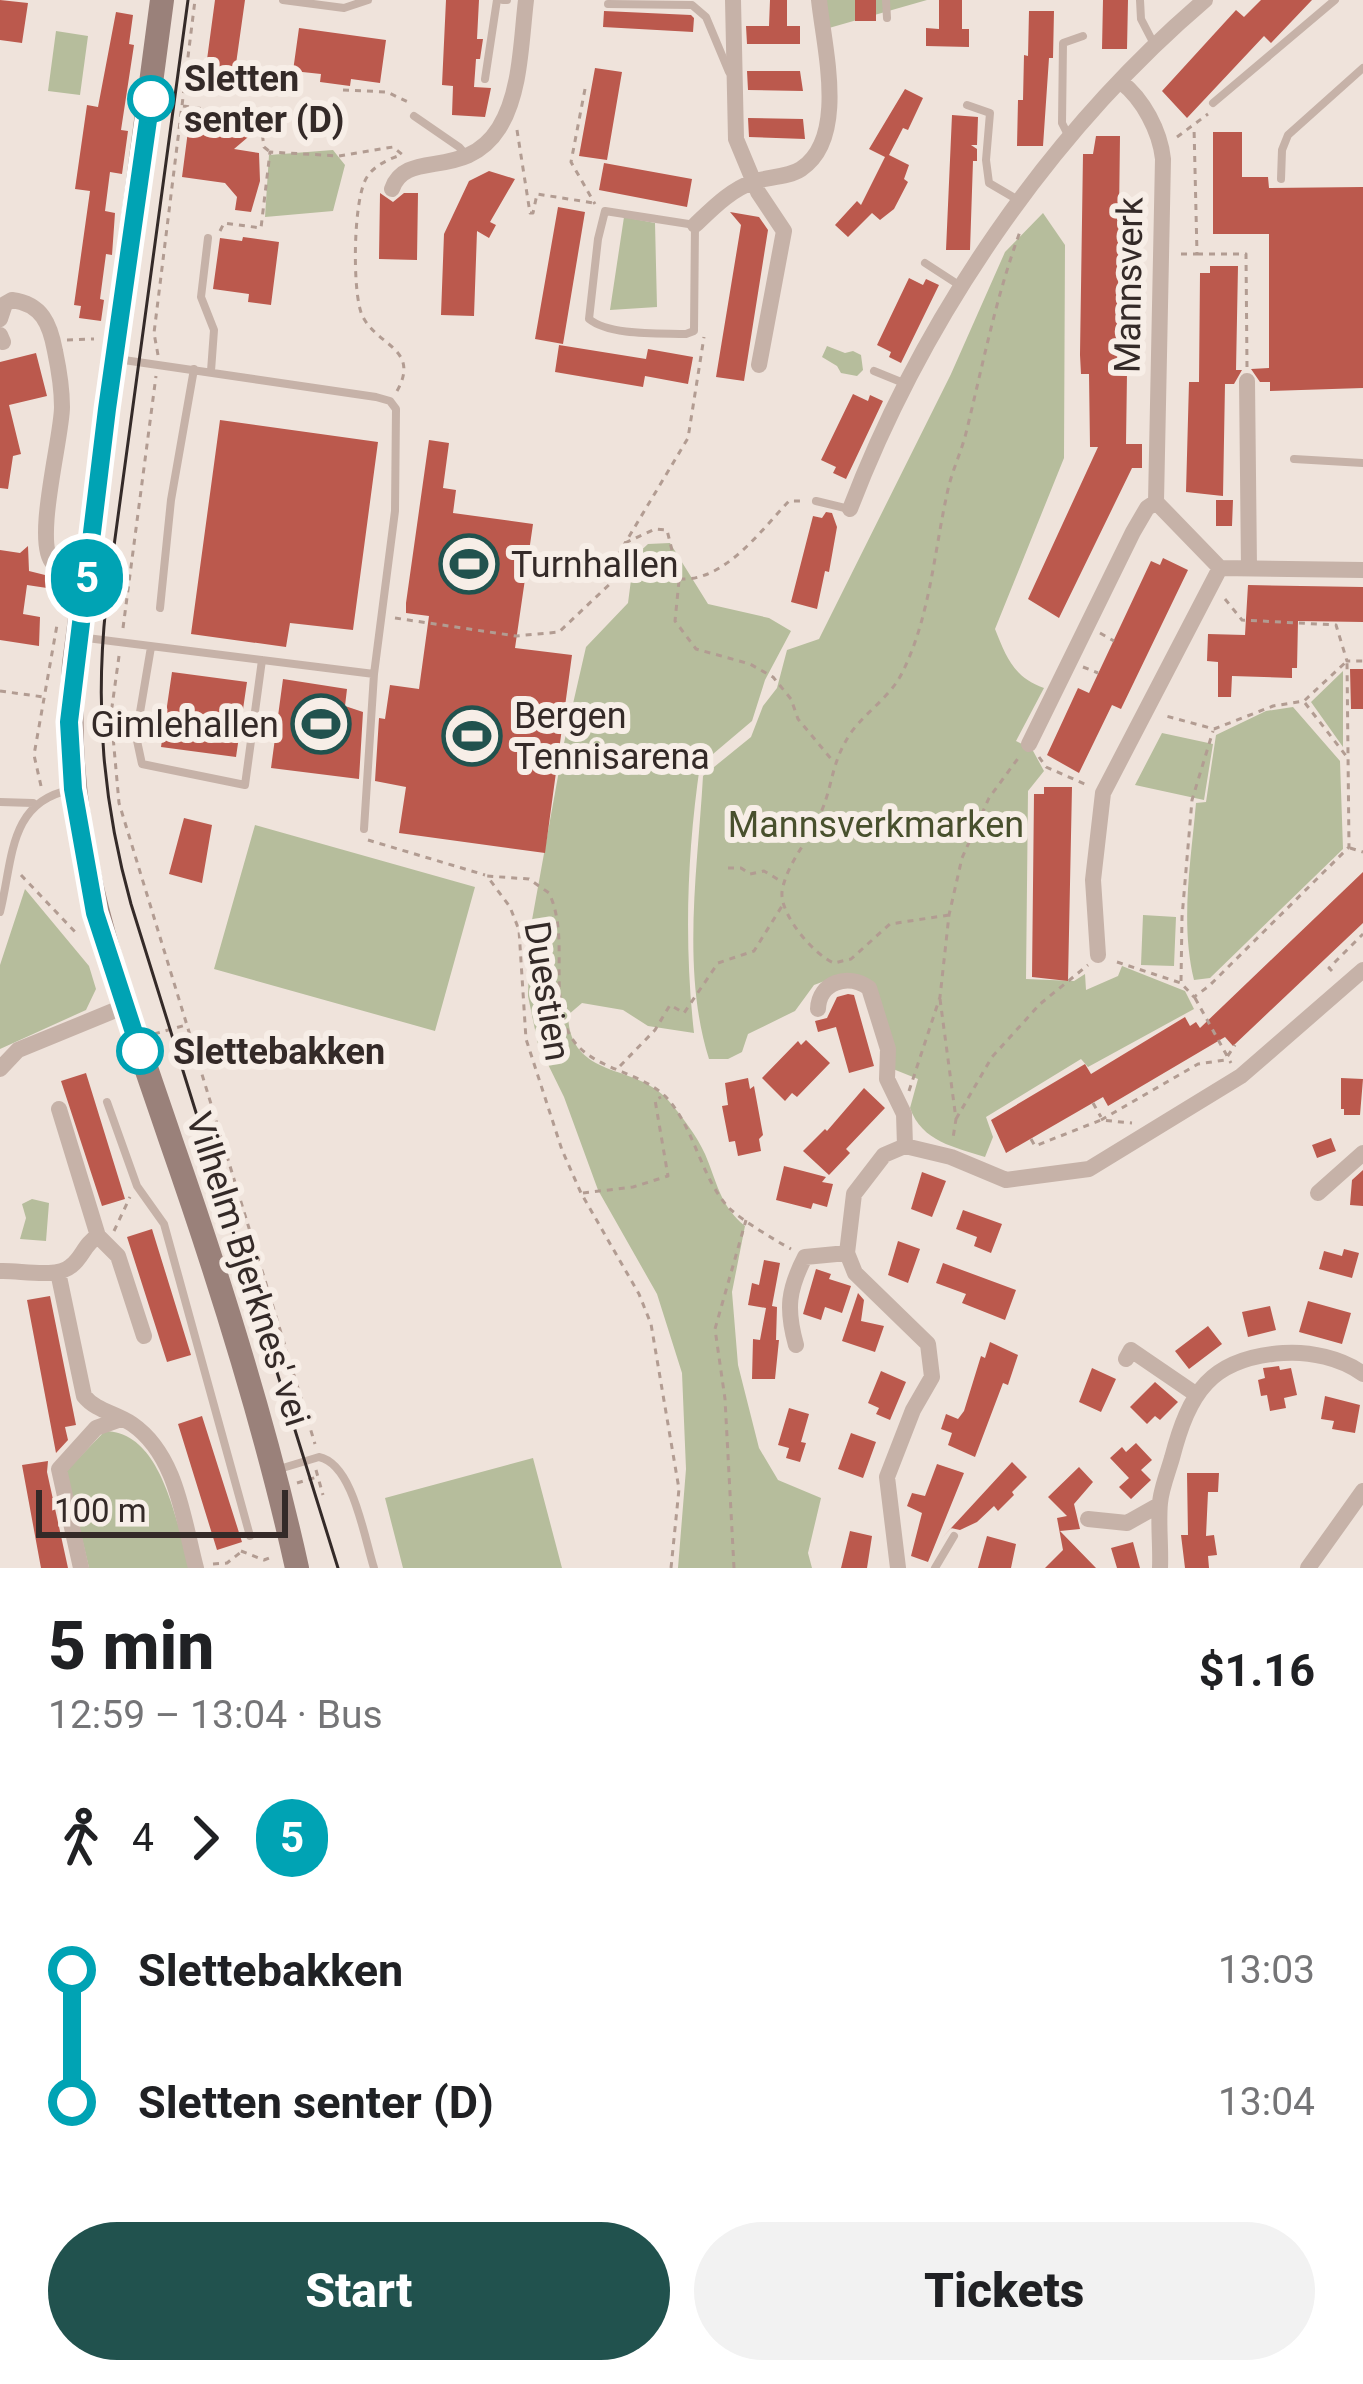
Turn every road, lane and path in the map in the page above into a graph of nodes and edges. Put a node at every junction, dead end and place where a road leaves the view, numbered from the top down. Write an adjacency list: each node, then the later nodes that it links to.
1 (162, 0): 48 (main road, Vilhelm Bjerknes' vei)
2 (195, 0): 25 (path)
3 (283, 0): 4 (lane)
4 (368, 0)
5 (502, 0): 18 (lane)
6 (526, 0): 32 (street)
7 (733, 0): 19 (street)
8 (819, 0): 34 (street)
9 (886, 0): 14 (lane)
10 (1140, 0): 16 (lane)
11 (1205, 0): 16 (street)
12 (1335, 0): 23 (lane)
13 (608, 4): 19 (lane)
14 (887, 18)
15 (1083, 36): 29 (lane)
16 (1155, 45): 20 (street)
17 (1363, 68): 33 (lane)
18 (485, 79)
19 (733, 79): 34 (street)
20 (1121, 82): 29 (street); 30 (street, Mannsverk)
21 (585, 89): 37 (path)
22 (344, 90): 26 (path)
23 (1213, 103): 27 (path)
24 (967, 105): 36 (lane)
25 (183, 106): 31 (path); 49 (path)
26 (414, 116): 32 (lane)
27 (1194, 127): 30 (path); 42 (path)
28 (516, 132): 37 (path)
29 (1070, 138): 36 (street)
30 (1161, 146): 41 (street, Mannsverk)
31 (270, 152): 40 (path); 56 (path)
32 (467, 158): 35 (street)
33 (1281, 179)
34 (754, 182): 39 (street); 50 (street)
35 (392, 189)
36 (1022, 197): 44 (street); 86 (path)
37 (595, 204): 38 (path)
38 (605, 211): 39 (lane); 39 (lane)
39 (694, 225)
40 (208, 238): 52 (lane)
41 (1161, 254): 42 (path); 61 (street, Mannsverk)
42 (1197, 254): 54 (path)
43 (925, 263): 44 (lane)
44 (963, 288): 55 (street)
45 (0, 319): 66 (street)
46 (696, 326): 63 (path)
47 (70, 340): 48 (path)
48 (107, 349): 49 (lane); 66 (main road, Vilhelm Bjerknes' vei)
49 (158, 365): 51 (lane); 73 (path)
50 (759, 365)
51 (194, 369): 52 (lane); 69 (lane)
52 (211, 371): 56 (lane)
53 (874, 371): 55 (lane)
54 (1247, 381): 65 (street)
55 (907, 385): 62 (street)
56 (390, 401): 71 (lane)
57 (1294, 459): 58 (lane)
58 (1363, 463)
59 (789, 501): 68 (path)
60 (816, 501): 62 (lane)
61 (1156, 502): 64 (street); 84 (street)
62 (850, 509)
63 (623, 544): 68 (path); 71 (path)
64 (1220, 568): 65 (street); 76 (path); 82 (street)
65 (1249, 568): 67 (street)
66 (88, 570): 72 (main road, Vilhelm Bjerknes' vei)
67 (1363, 570)
68 (680, 579): 86 (path)
69 (160, 608)
70 (61, 612): 80 (path)
71 (381, 616): 78 (lane)
72 (78, 636): 73 (lane); 87 (main road, Vilhelm Bjerknes' vei)
73 (120, 644): 74 (lane); 111 (path)
74 (151, 647): 75 (lane); 75 (lane)
75 (262, 660): 78 (lane)
76 (1347, 661): 77 (path); 81 (path); 85 (path)
77 (1363, 661)
78 (374, 674): 91 (lane)
79 (0, 691): 80 (path)
80 (44, 697): 89 (path)
81 (1304, 701): 83 (path); 85 (path)
82 (1147, 710): 83 (path); 88 (street)
83 (1214, 729): 105 (path)
84 (1030, 744): 88 (path); 100 (path)
85 (1348, 759): 92 (path)
86 (833, 762): 97 (path)
87 (73, 789): 89 (lane); 109 (main road, Vilhelm Bjerknes' vei)
88 (1103, 793): 103 (street)
89 (39, 801): 90 (lane); 94 (lane)
90 (0, 802)
91 (364, 829): 96 (path)
92 (1349, 848): 93 (path); 108 (path)
93 (1363, 852)
94 (10, 866): 99 (lane); 102 (path)
95 (728, 868): 97 (path)
96 (487, 876): 116 (path, Duestien); 134 (path, Duestien)
97 (784, 883): 98 (path)
98 (783, 904): 100 (path); 116 (path)
99 (0, 912)
100 (949, 914): 107 (path)
101 (1363, 934): 106 (path)
102 (78, 935)
103 (1098, 956): 105 (path); 123 (path)
104 (1363, 970): 106 (street)
105 (1181, 983): 108 (path)
106 (1346, 985): 117 (street)
107 (940, 997): 120 (path); 123 (path)
108 (1194, 997): 114 (path)
109 (123, 1006): 115 (street); 150 (main road, Vilhelm Bjerknes' vei)
110 (818, 1010): 120 (street)
111 (188, 1025): 112 (path); 148 (path)
112 (154, 1045)
113 (1235, 1045): 114 (path)
114 (1228, 1058): 117 (path); 124 (path)
115 (0, 1069)
116 (617, 1069): 118 (path, Duestien)
117 (1241, 1076): 127 (street)
118 (664, 1095): 134 (path); 136 (path, Duestien)
119 (107, 1102): 155 (lane)
120 (901, 1102): 130 (street)
121 (1093, 1103): 124 (path)
122 (59, 1109): 137 (street)
123 (956, 1119): 133 (path)
124 (1101, 1120): 126 (path); 127 (path)
125 (1061, 1121): 126 (path)
126 (1068, 1133): 129 (path)
127 (1143, 1136): 133 (street)
128 (1030, 1139): 129 (path)
129 (1036, 1145): 131 (path)
130 (905, 1146): 133 (street); 138 (street)
131 (1040, 1152)
132 (1363, 1154): 135 (street)
133 (951, 1157)
134 (581, 1193): 162 (path, Duestien)
135 (1318, 1193)
136 (747, 1219): 139 (path, Duestien); 163 (path)
137 (98, 1236): 141 (street); 142 (street)
138 (847, 1253): 139 (street); 164 (street)
139 (805, 1257): 143 (street)
140 (0, 1271): 141 (street)
141 (58, 1272): 147 (street)
142 (145, 1336)
143 (796, 1345)
144 (1126, 1359): 146 (street)
145 (1363, 1374): 146 (street)
146 (1194, 1393): 153 (street)
147 (122, 1419): 159 (street); 160 (street)
148 (319, 1456): 149 (path); 150 (lane); 161 (lane)
149 (317, 1477): 150 (path); 152 (path)
150 (282, 1478): 158 (main road, Vilhelm Bjerknes' vei)
151 (1363, 1491): 167 (street)
152 (323, 1495)
153 (1159, 1505): 154 (street); 166 (street)
154 (1088, 1519)
155 (250, 1536): 157 (path)
156 (954, 1536): 165 (lane)
157 (241, 1551): 158 (path); 159 (path)
158 (290, 1564)
159 (204, 1566)
160 (81, 1568)
161 (374, 1568)
162 (671, 1568)
163 (734, 1568)
164 (898, 1568)
165 (935, 1568)
166 (1160, 1568)
167 (1308, 1568)

